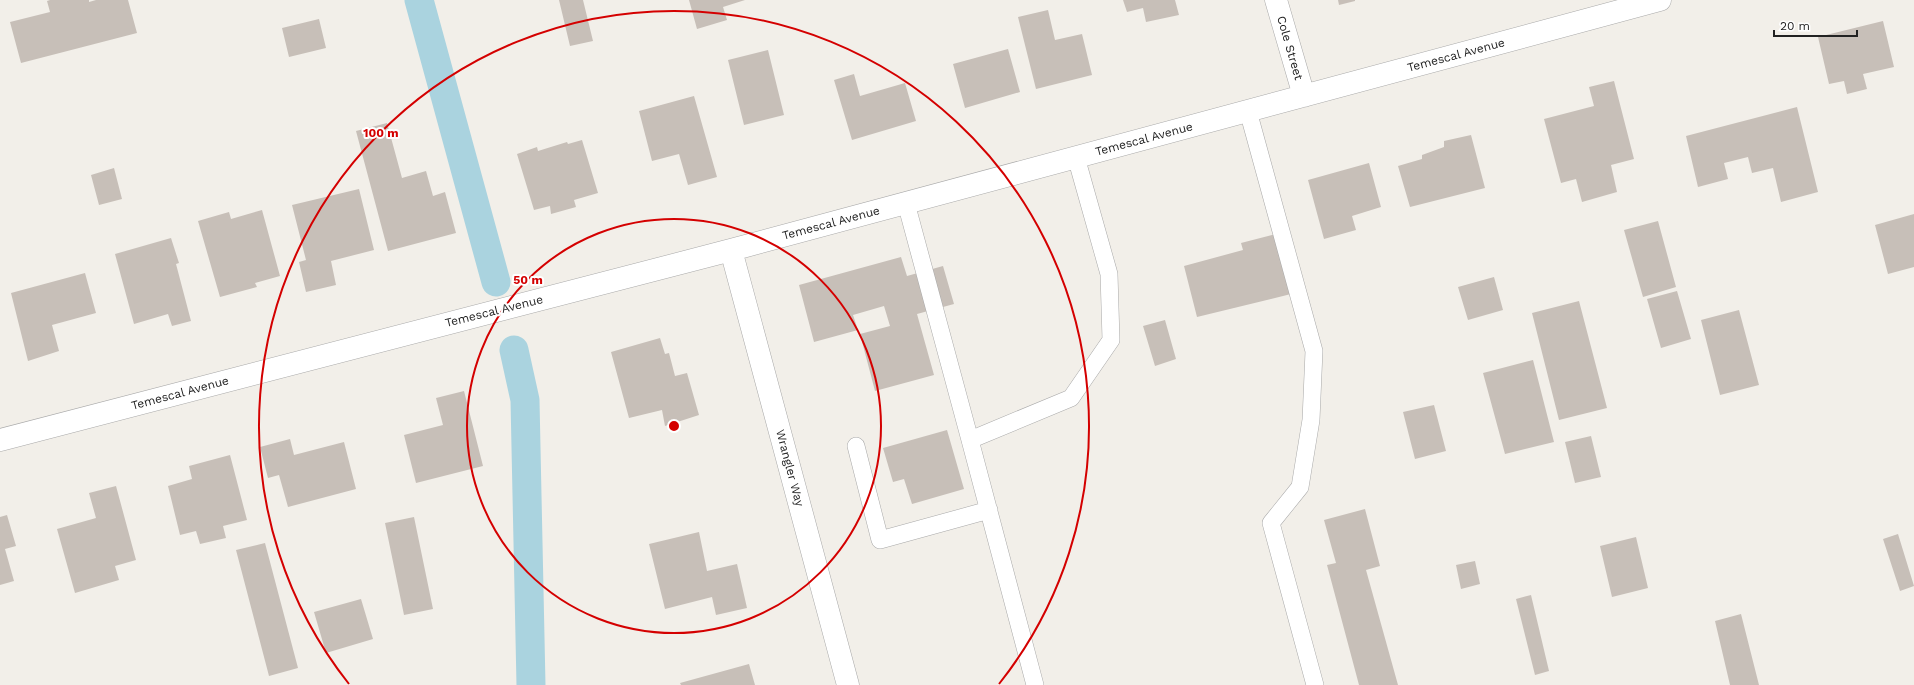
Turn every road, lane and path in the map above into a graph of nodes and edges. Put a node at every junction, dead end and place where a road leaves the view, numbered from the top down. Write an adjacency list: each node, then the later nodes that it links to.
1 (1276, 0): 3 (street, Cole Street)
2 (1660, 0): 3 (street, Temescal Avenue)
3 (1304, 96): 4 (street, Temescal Avenue)
4 (1248, 111): 5 (street, Temescal Avenue); 14 (lane)
5 (1076, 157): 6 (street, Temescal Avenue); 9 (lane)
6 (906, 203): 7 (street, Temescal Avenue); 9 (lane)
7 (731, 250): 8 (street, Temescal Avenue); 12 (street, Wrangler Way)
8 (0, 440)
9 (970, 440): 11 (lane)
10 (856, 446): 11 (lane)
11 (989, 510): 13 (lane)
12 (848, 685)
13 (1035, 685)
14 (1316, 685)

